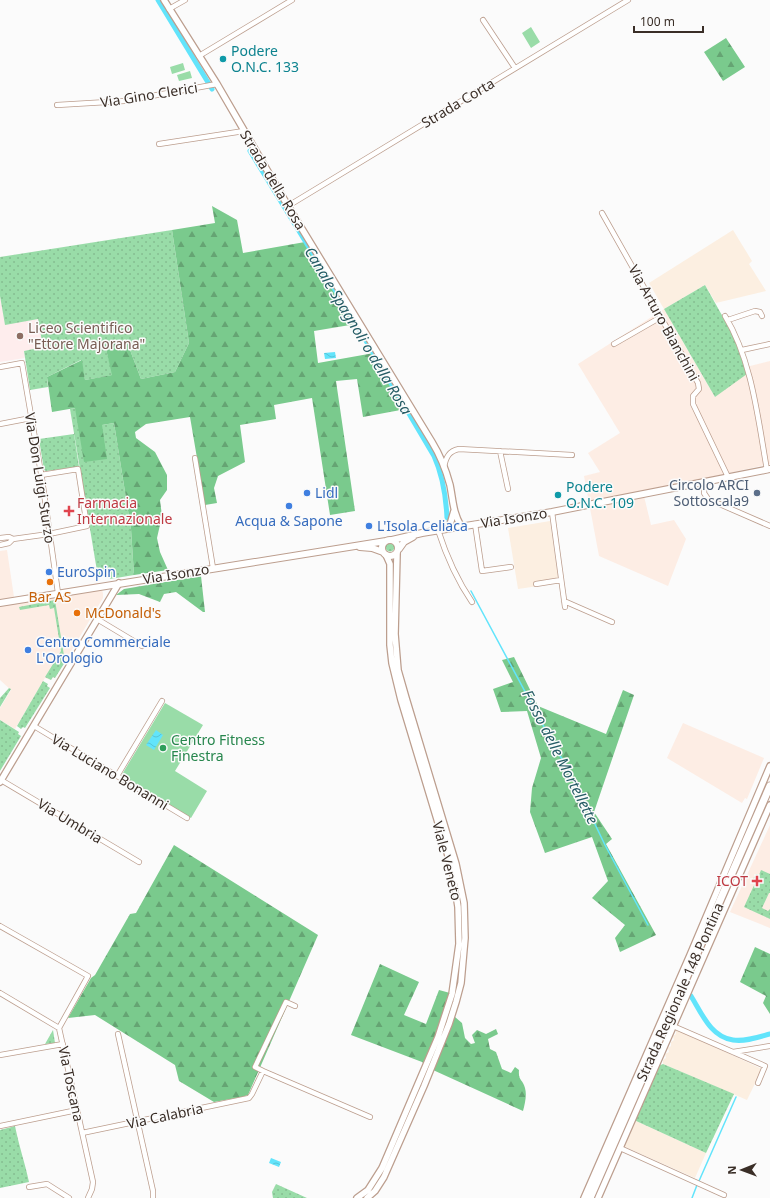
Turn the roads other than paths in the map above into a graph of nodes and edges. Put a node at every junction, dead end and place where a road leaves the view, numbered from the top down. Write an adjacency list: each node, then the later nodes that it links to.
1 (164, 0): 5 (street, Strada della Rosa)
2 (185, 0): 5 (street)
3 (292, 0): 7 (street)
4 (628, 0): 8 (street, Strada Corta)
5 (170, 9): 7 (street, Strada della Rosa)
6 (483, 20): 8 (street)
7 (199, 56): 9 (street, Strada della Rosa)
8 (515, 68): 13 (street, Strada Corta)
9 (217, 84): 10 (street, Via Gino Clerici); 11 (street, Strada della Rosa)
10 (57, 105)
11 (244, 131): 12 (street); 13 (street, Strada della Rosa)
12 (159, 144)
13 (288, 206): 26 (street, Strada della Rosa)
14 (602, 213): 16 (street, Via Arturo Bianchini)
15 (762, 316): 19 (street)
16 (661, 317): 17 (street); 29 (street, Via Arturo Bianchini)
17 (614, 344)
18 (770, 344): 19 (street)
19 (742, 350): 27 (street)
20 (0, 367): 21 (street, Via Don Luigi Sturzo)
21 (31, 418): 22 (street); 28 (street, Via Don Luigi Sturzo)
22 (0, 424)
23 (500, 451): 24 (street); 26 (street); 31 (street)
24 (572, 455)
25 (195, 458): 49 (street)
26 (444, 467): 32 (street, Strada della Rosa)
27 (769, 469): 29 (main road, Via Isonzo)
28 (41, 475): 40 (street, Via Don Luigi Sturzo); 40 (street)
29 (728, 477): 30 (main road, Via Isonzo)
30 (705, 482): 33 (main road, Via Isonzo); 36 (street)
31 (508, 489)
32 (454, 511): 35 (street, Strada della Rosa); 37 (street, Strada della Rosa)
33 (552, 512): 34 (main road, Via Isonzo); 50 (street)
34 (475, 524): 35 (main road, Via Isonzo); 48 (street)
35 (461, 526): 37 (main road, Via Isonzo)
36 (770, 526)
37 (449, 528): 38 (main road, Via Isonzo)
38 (438, 530): 39 (main road, Via Isonzo); 55 (street)
39 (422, 533): 43 (main road, Via Isonzo); 46 (main road, Via Isonzo)
40 (49, 534): 42 (street); 53 (street, Via Don Luigi Sturzo)
41 (0, 538): 42 (street)
42 (13, 539): 44 (street)
43 (389, 541): 45 (main road, Via Isonzo); 46 (main road); 47 (main road)
44 (0, 545)
45 (352, 546): 47 (main road, Via Isonzo); 49 (main road, Via Isonzo)
46 (398, 551): 47 (main road, Via Isonzo); 94 (street, Viale Veneto)
47 (384, 554): 93 (street, Viale Veneto)
48 (510, 567)
49 (213, 568): 51 (main road, Via Isonzo)
50 (561, 580): 52 (street); 54 (street)
51 (119, 583): 53 (main road, Via Isonzo); 58 (street)
52 (536, 584)
53 (58, 593): 56 (main road, Via Isonzo)
54 (564, 601): 57 (street); 59 (street)
55 (472, 602)
56 (0, 603)
57 (564, 607)
58 (97, 619): 60 (street); 62 (street)
59 (612, 622)
60 (142, 646)
61 (162, 702): 64 (street)
62 (34, 726): 64 (street, Via Luciano Bonanni); 65 (street)
63 (770, 766): 95 (street)
64 (117, 776): 68 (street, Via Luciano Bonanni)
65 (1, 781): 69 (street, Via Umbria)
66 (770, 786): 96 (main road, Strada Regionale 148 Pontina)
67 (770, 805): 73 (street)
68 (187, 818)
69 (139, 862)
70 (0, 926): 74 (street, Via Toscana)
71 (0, 994): 74 (street)
72 (295, 1006): 80 (street)
73 (673, 1026): 78 (street); 87 (street)
74 (59, 1028): 76 (street, Via Toscana)
75 (118, 1034): 84 (street)
76 (63, 1044): 79 (street); 82 (street, Via Toscana)
77 (770, 1046): 78 (street)
78 (733, 1052): 81 (street)
79 (0, 1055)
80 (263, 1071): 83 (street); 84 (street, Via Calabria)
81 (758, 1083)
82 (77, 1110): 85 (street); 86 (street, Via Toscana)
83 (370, 1116)
84 (138, 1121): 86 (street, Via Calabria); 92 (street)
85 (0, 1126)
86 (82, 1133): 91 (street, Via Toscana)
87 (620, 1148): 89 (street); 97 (street)
88 (29, 1187): 90 (street)
89 (724, 1195)
90 (69, 1198)
91 (88, 1198)
92 (153, 1198)
93 (357, 1198)
94 (367, 1198)
95 (584, 1198)
96 (590, 1198)
97 (598, 1198)

